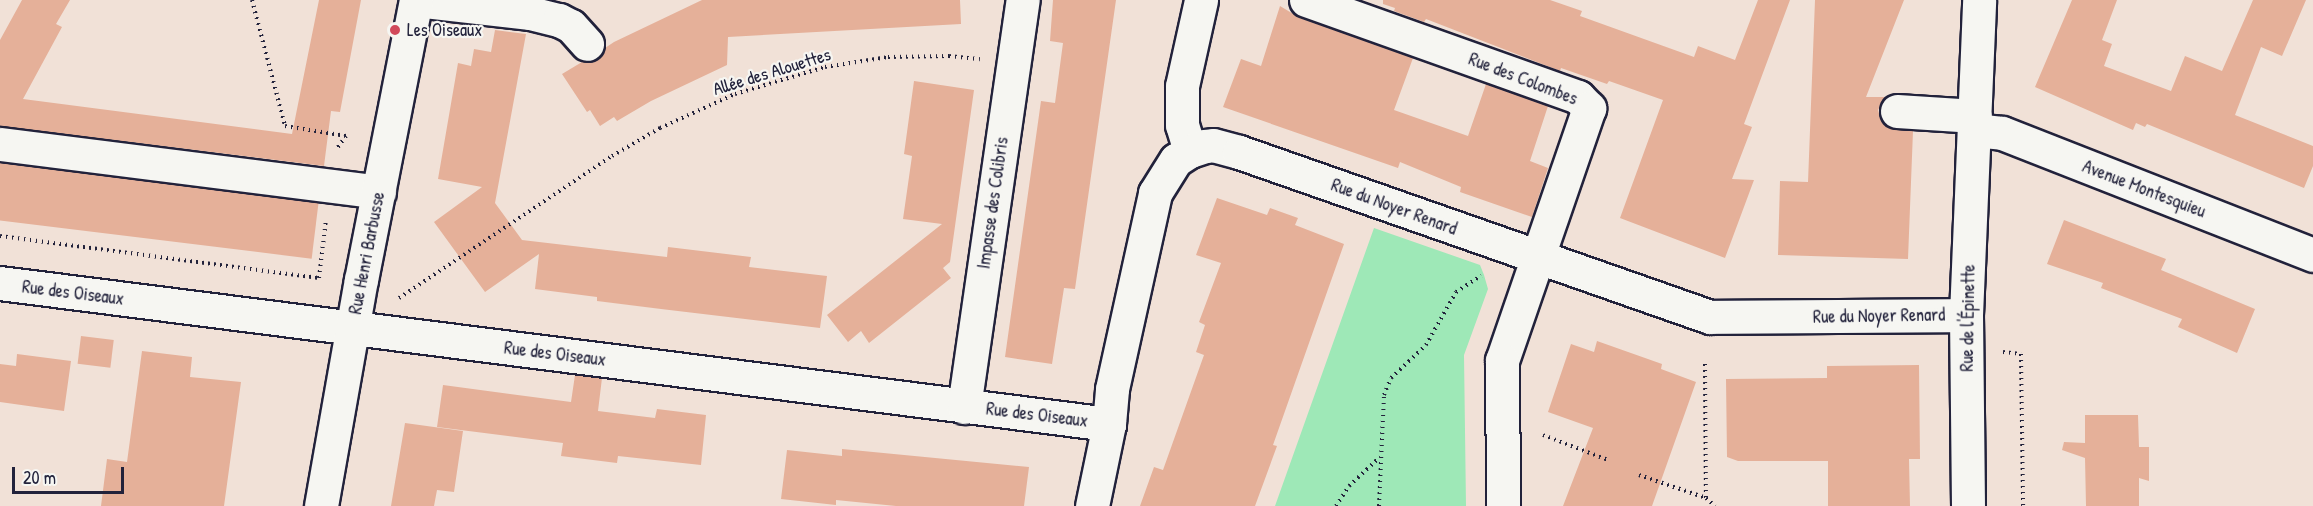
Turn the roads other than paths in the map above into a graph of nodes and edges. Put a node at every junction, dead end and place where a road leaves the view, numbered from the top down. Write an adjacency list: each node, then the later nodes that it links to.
1 (416, 0): 6 (street); 11 (street, Rue Henri Barbusse)
2 (1023, 0): 17 (street, Impasse des Colibris)
3 (1201, 0): 10 (street)
4 (1306, 0): 13 (street, Rue des Colombes)
5 (1979, 0): 8 (street, Rue de l'Épinette)
6 (587, 44)
7 (1897, 111): 8 (street, Avenue Montesquieu)
8 (1974, 123): 12 (street, Avenue Montesquieu); 15 (street, Rue de l'Épinette)
9 (0, 144): 11 (street)
10 (1190, 151): 13 (street, Rue du Noyer Renard); 18 (street)
11 (379, 192): 16 (street, Rue Henri Barbusse)
12 (2313, 255)
13 (1536, 256): 15 (street, Rue du Noyer Renard); 21 (street)
14 (0, 283): 16 (street, Rue des Oiseaux)
15 (1966, 315): 22 (street, Rue de l'Épinette)
16 (353, 329): 17 (street, Rue des Oiseaux); 19 (street, Rue Henri Barbusse)
17 (964, 406): 18 (street, Rue des Oiseaux)
18 (1109, 424): 20 (street)
19 (321, 506)
20 (1092, 506)
21 (1503, 506)
22 (1968, 506)

